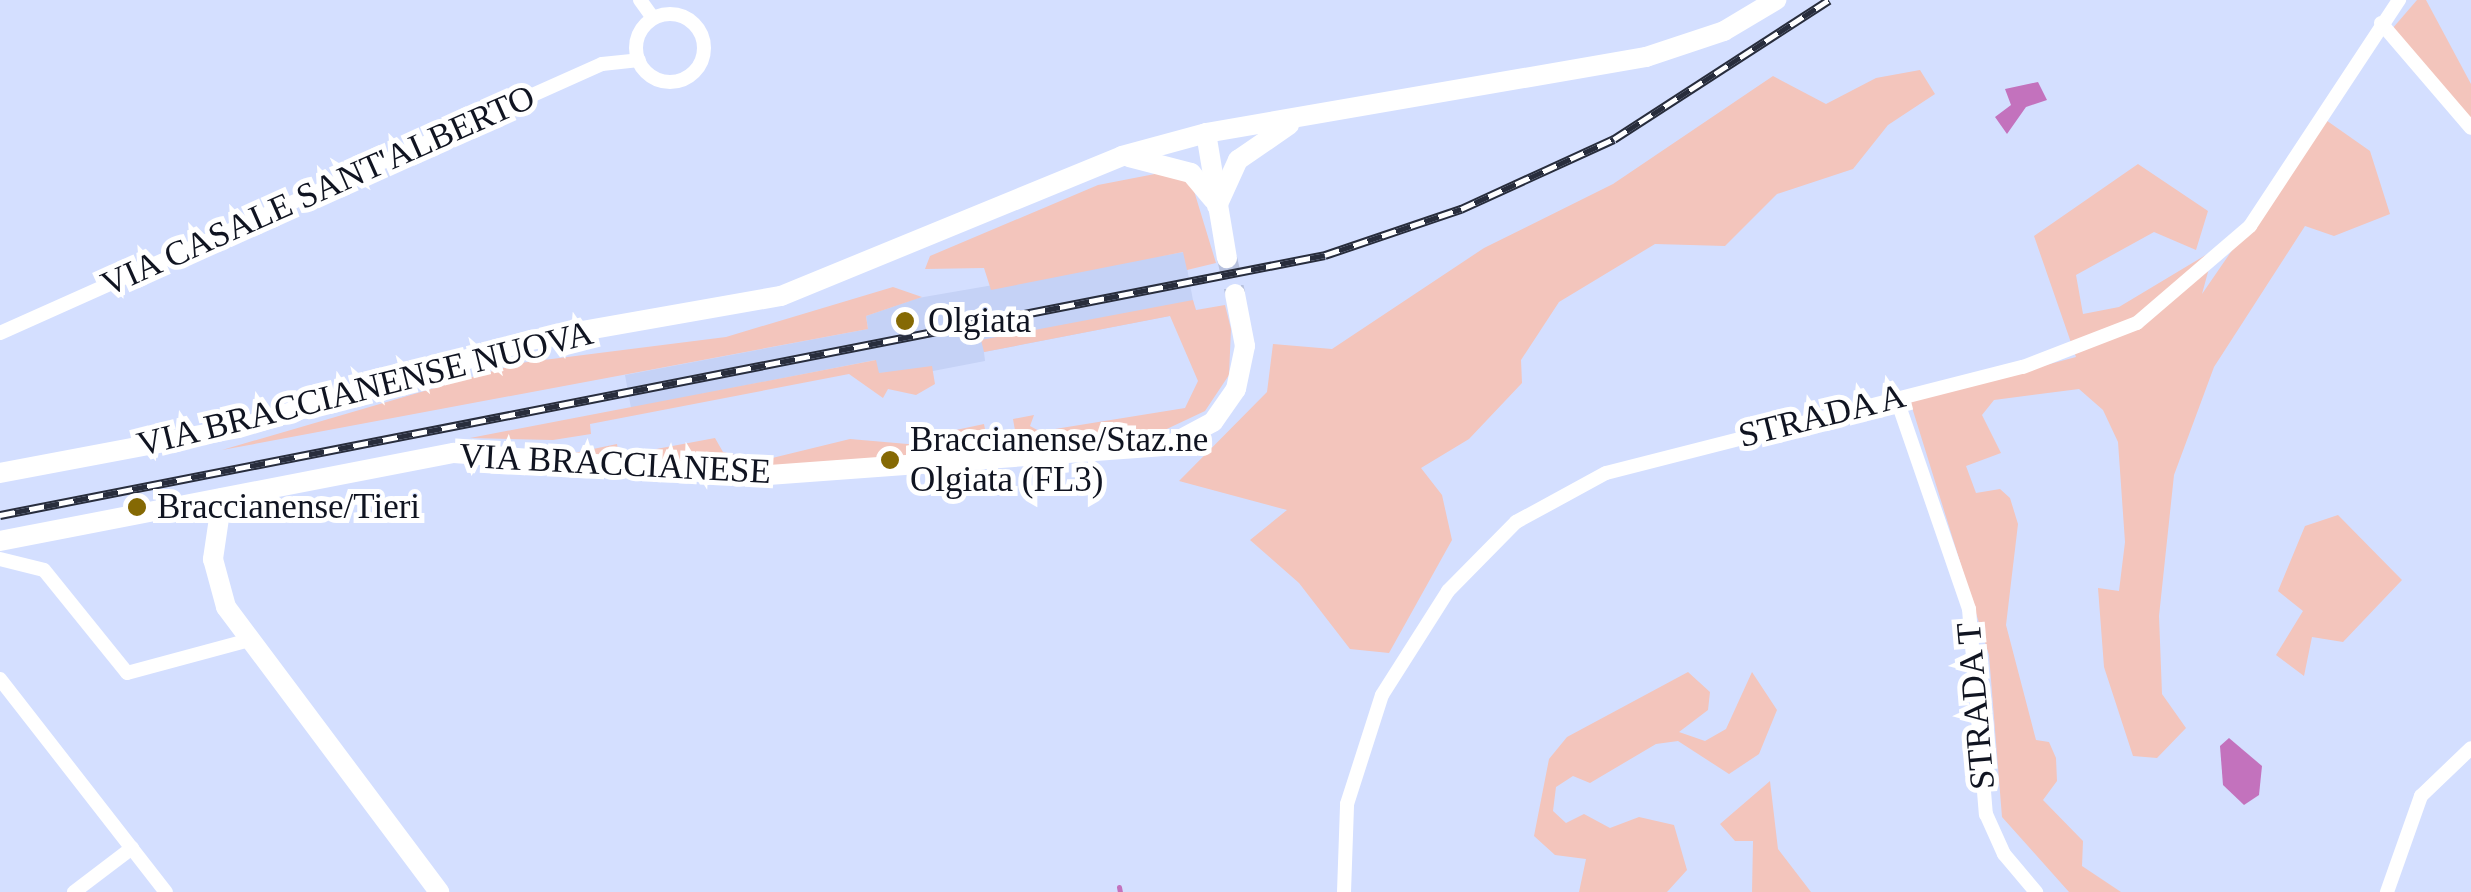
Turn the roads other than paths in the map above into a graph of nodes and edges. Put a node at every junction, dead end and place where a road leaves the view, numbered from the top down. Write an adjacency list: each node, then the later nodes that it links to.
1 (640, 0): 4 (street)
2 (1776, 0): 7 (street)
3 (2399, 0): 5 (street, STRADA A)
4 (654, 18): 6 (street); 6 (street)
5 (2381, 23): 8 (street); 15 (street, STRADA A)
6 (638, 60): 14 (street, VIA CASALE SANT'ALBERTO)
7 (1302, 118): 9 (street); 11 (street)
8 (2471, 128)
9 (1206, 133): 10 (street); 11 (street)
10 (1122, 156): 11 (street); 16 (street, VIA BRACCIANENSE NUOVA)
11 (1217, 206): 12 (street)
12 (1228, 258)
13 (1236, 294): 17 (street, VIA BRACCIANESE)
14 (0, 333)
15 (1896, 397): 27 (street, STRADA A); 28 (street, STRADA T)
16 (0, 473)
17 (222, 498): 18 (street, VIA BRACCIANESE); 20 (street)
18 (0, 541)
19 (0, 559): 20 (street)
20 (246, 642): 26 (street)
21 (0, 678): 23 (street)
22 (2471, 748): 29 (street)
23 (132, 848): 24 (street); 25 (street)
24 (74, 892)
25 (166, 892)
26 (439, 892)
27 (1344, 892)
28 (2036, 892)
29 (2387, 892)

